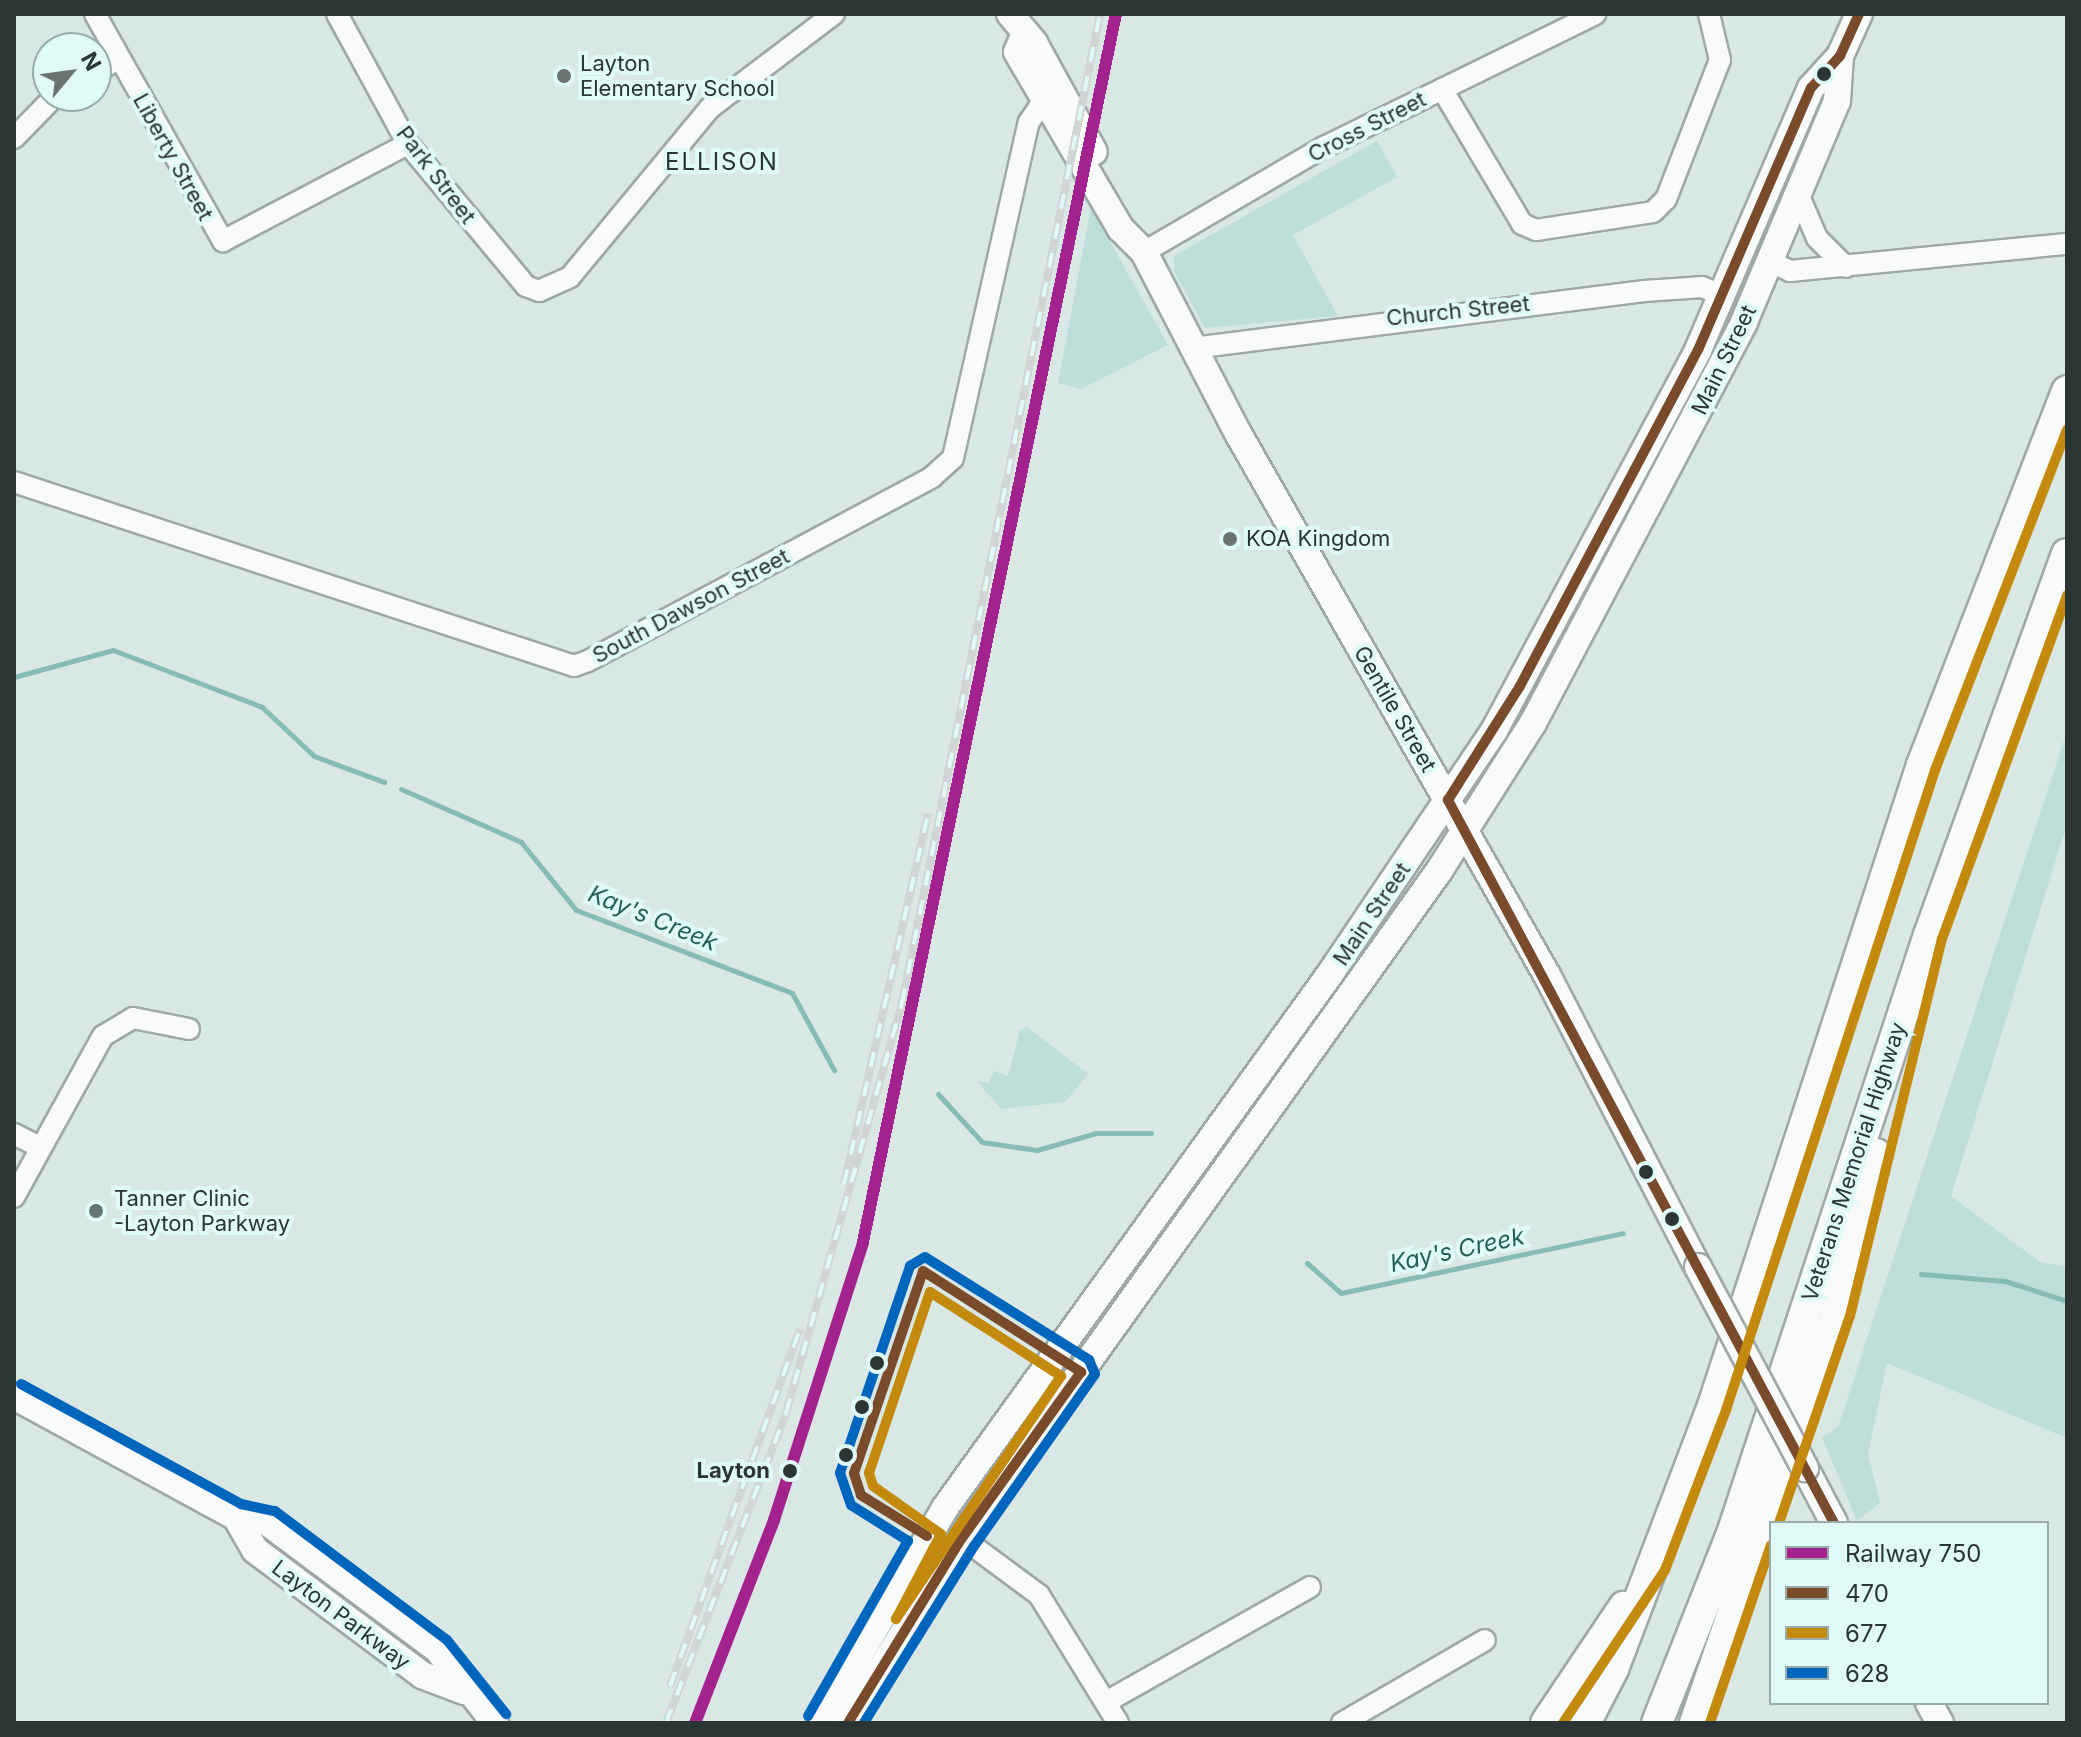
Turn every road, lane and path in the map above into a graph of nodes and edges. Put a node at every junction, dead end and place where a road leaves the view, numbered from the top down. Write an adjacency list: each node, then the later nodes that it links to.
1 (95, 14): 10 (street, Liberty Street)
2 (337, 14): 16 (street, Park Street)
3 (834, 14): 16 (street, Park Street)
4 (1010, 14): 8 (main road, Gentile Street)
5 (1595, 14): 12 (street, Cross Street)
6 (1709, 14): 12 (street)
7 (1859, 14): 9 (main road, Main Street)
8 (1023, 38): 13 (main road, Gentile Street); 18 (main road, Gentile Street)
9 (1840, 56): 17 (main road, Main Street); 22 (main road, Main Street)
10 (118, 59): 11 (street); 16 (street, Liberty Street)
11 (112, 63)
12 (1442, 89): 18 (street, Cross Street)
13 (1044, 100): 18 (main road, Gentile Street); 26 (street, South Dawson Street)
14 (39, 112): 15 (street)
15 (14, 138)
16 (408, 144)
17 (1798, 194): 20 (main road, Main Street); 21 (street)
18 (1139, 244): 23 (main road, Gentile Street)
19 (2067, 244): 21 (street)
20 (1771, 262): 21 (street); 25 (main road, Main Street)
21 (1846, 267)
22 (1722, 295): 23 (street, Church Street); 25 (main road); 28 (main road, Main Street)
23 (1193, 348): 28 (main road, Gentile Street)
24 (2067, 391): 38 (highway)
25 (1698, 411): 29 (main road, Main Street)
26 (14, 482)
27 (2067, 554): 30 (highway, Veterans Memorial Highway)
28 (1448, 800): 29 (main road, Gentile Street); 44 (main road, Main Street)
29 (1466, 831): 36 (main road, Gentile Street, bridge); 37 (main road, Main Street)
30 (1929, 935): 50 (highway, Veterans Memorial Highway); 51 (highway)
31 (189, 1029): 33 (street)
32 (14, 1134): 33 (street)
33 (40, 1147): 34 (street)
34 (14, 1197)
35 (14, 1396): 43 (main road, Layton Parkway)
36 (1833, 1521)
37 (962, 1538): 41 (street); 45 (main road, Main Street)
38 (1652, 1565): 48 (highway); 49 (highway)
39 (1310, 1587): 41 (street)
40 (1485, 1640): 47 (street)
41 (1106, 1702): 46 (street)
42 (1930, 1705): 52 (main road)
43 (495, 1723)
44 (820, 1723)
45 (848, 1723)
46 (1118, 1723)
47 (1342, 1723)
48 (1546, 1723)
49 (1585, 1723)
50 (1657, 1723)
51 (1695, 1723)
52 (1940, 1723)

